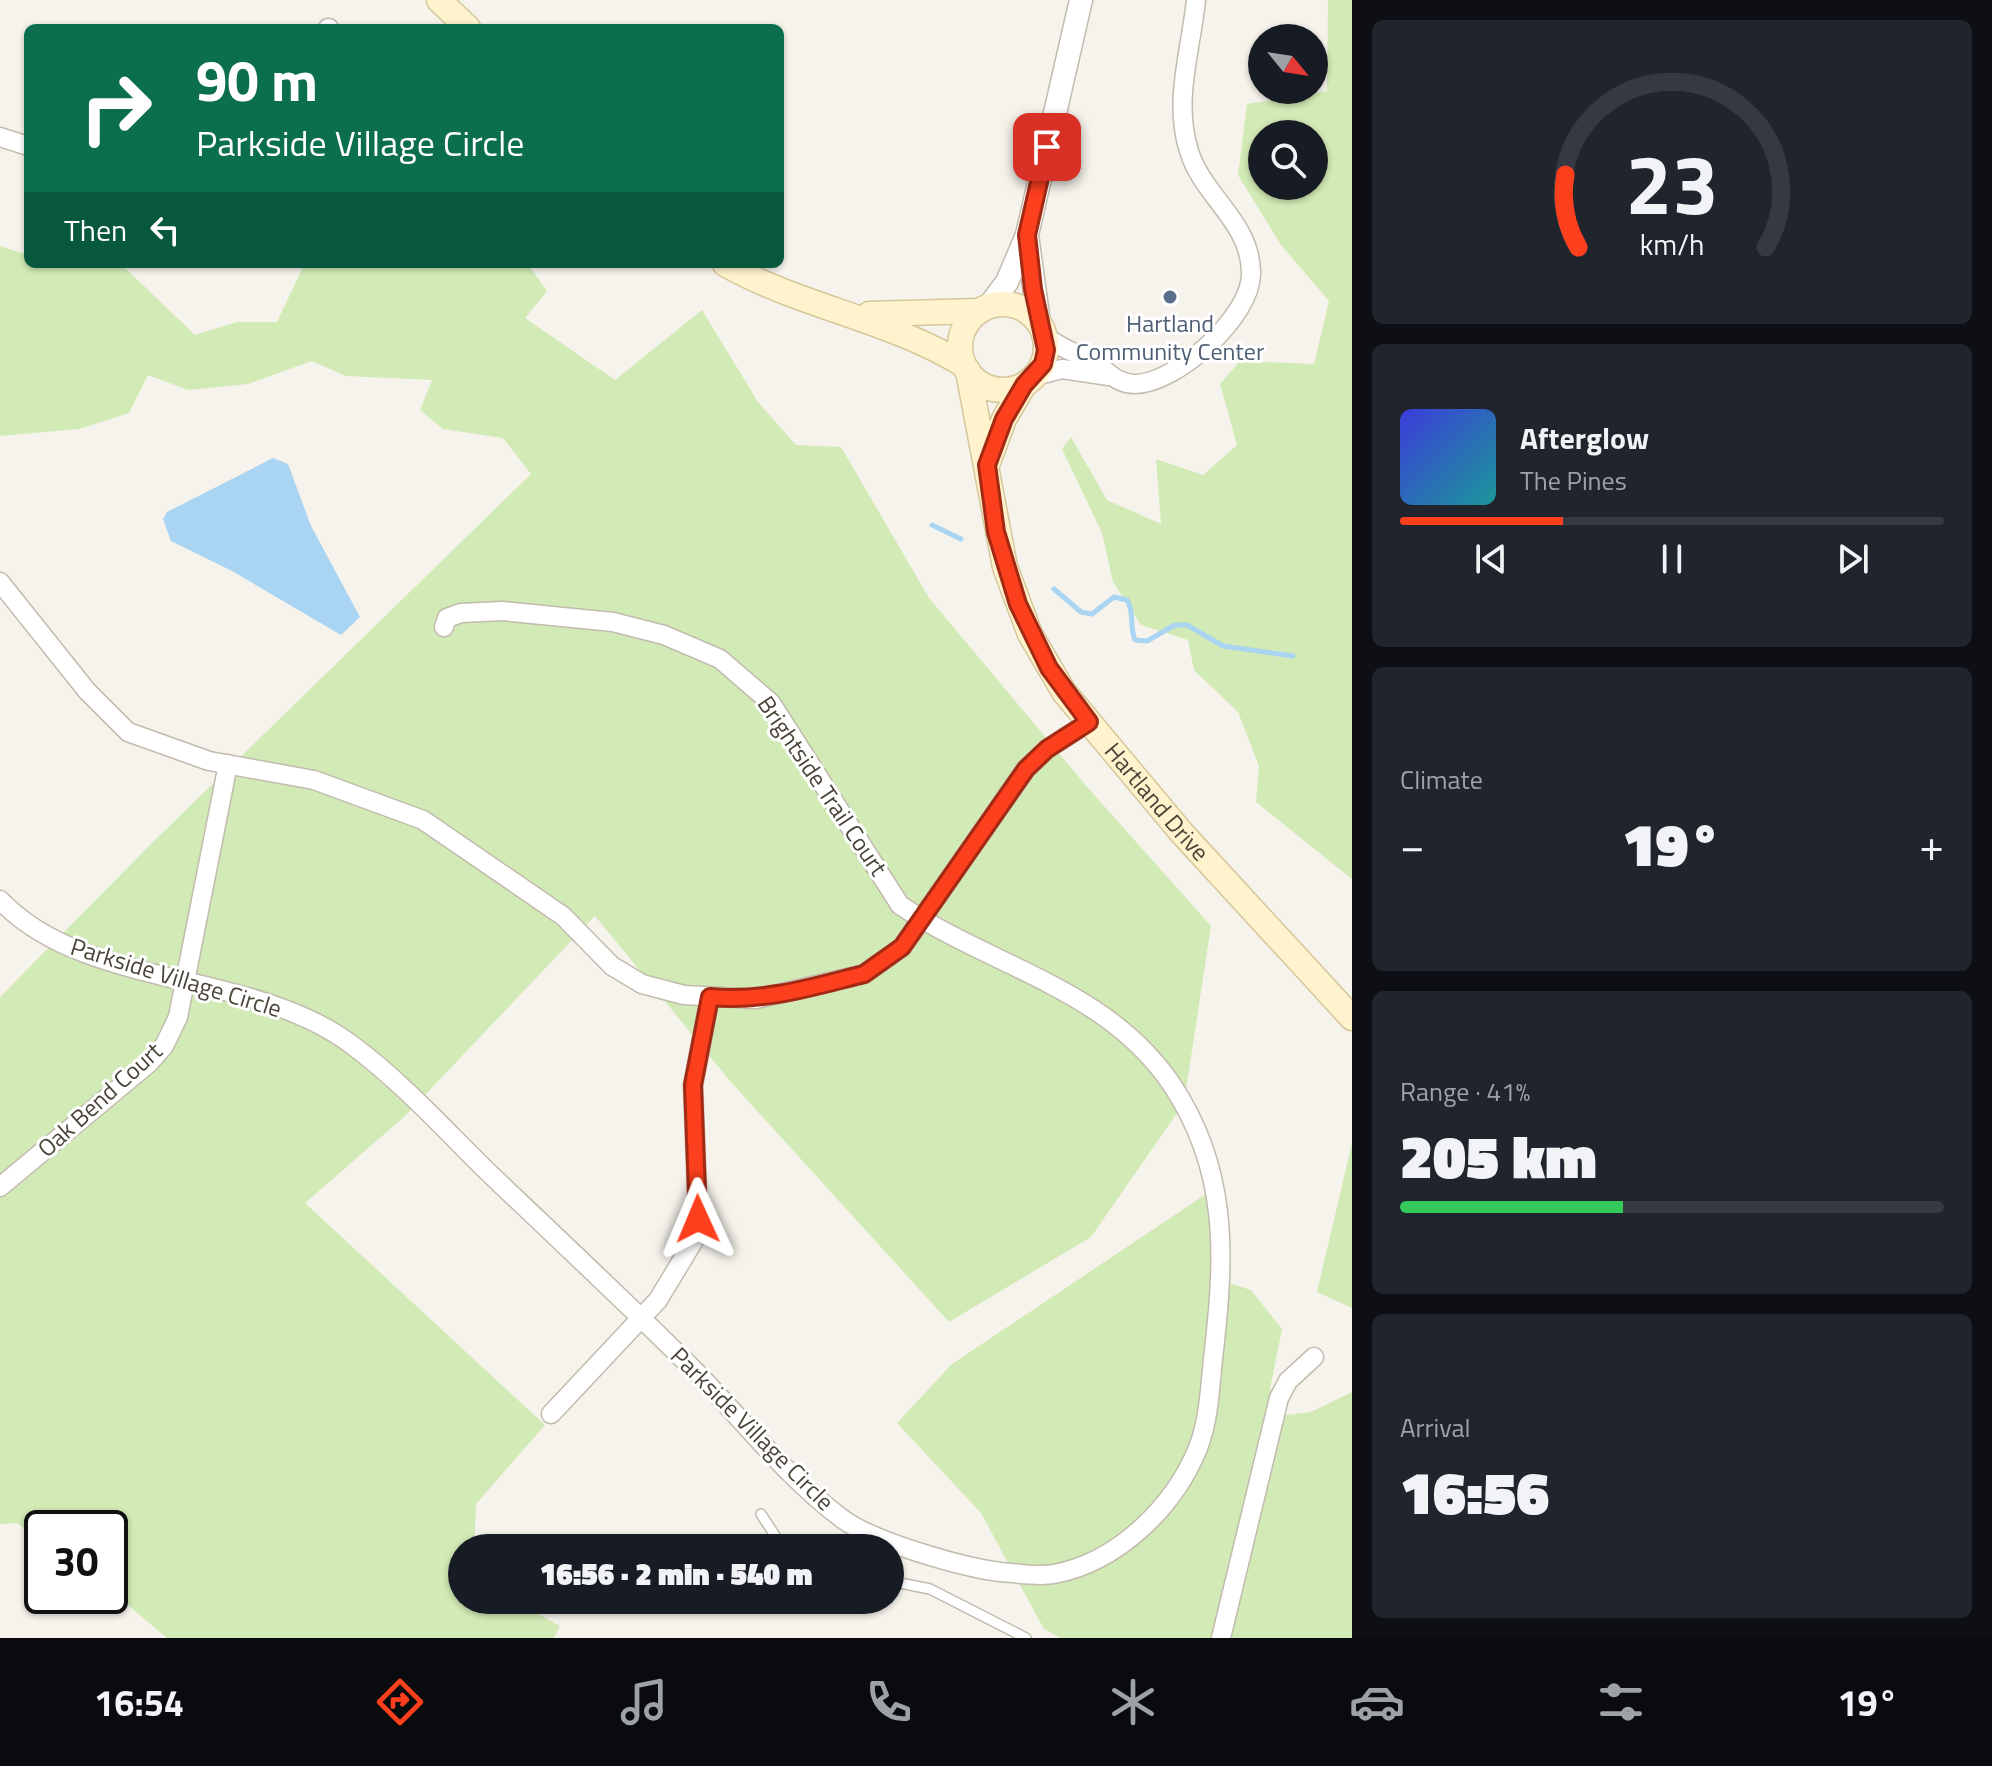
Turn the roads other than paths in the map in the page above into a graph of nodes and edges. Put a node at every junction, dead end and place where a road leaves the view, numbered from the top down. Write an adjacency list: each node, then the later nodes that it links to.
1 (439, 0): 4 (main road)
2 (1081, 0): 7 (street, Hartland Drive)
3 (1196, 0): 13 (street)
4 (464, 24)
5 (0, 137): 6 (street)
6 (24, 145)
7 (1027, 235): 9 (street, Hartland Drive); 11 (street, Hartland Drive)
8 (733, 268): 10 (main road)
9 (984, 309): 10 (main road); 11 (main road); 12 (main road, Hartland Drive)
10 (859, 315): 12 (main road)
11 (1042, 330): 13 (street); 14 (main road, Hartland Drive)
12 (966, 368): 14 (main road); 15 (main road, Hartland Drive)
13 (1109, 376): 14 (street)
14 (1029, 380): 15 (main road, Hartland Drive)
15 (987, 465): 18 (main road, Hartland Drive)
16 (0, 582): 19 (street)
17 (444, 627): 21 (street, Brightside Trail Court)
18 (1089, 722): 21 (street); 24 (main road, Hartland Drive)
19 (228, 764): 22 (street, Oak Bend Court); 23 (street)
20 (0, 900): 22 (street, Parkside Village Circle)
21 (921, 919): 23 (street); 26 (street, Parkside Village Circle)
22 (184, 980): 25 (street, Oak Bend Court); 26 (street, Parkside Village Circle)
23 (710, 997): 26 (street)
24 (1352, 1018)
25 (0, 1187)
26 (640, 1319): 28 (street)
27 (1314, 1357): 33 (street)
28 (551, 1414)
29 (761, 1514): 30 (lane)
30 (774, 1534)
31 (904, 1584): 32 (lane)
32 (1026, 1638)
33 (1221, 1638)

